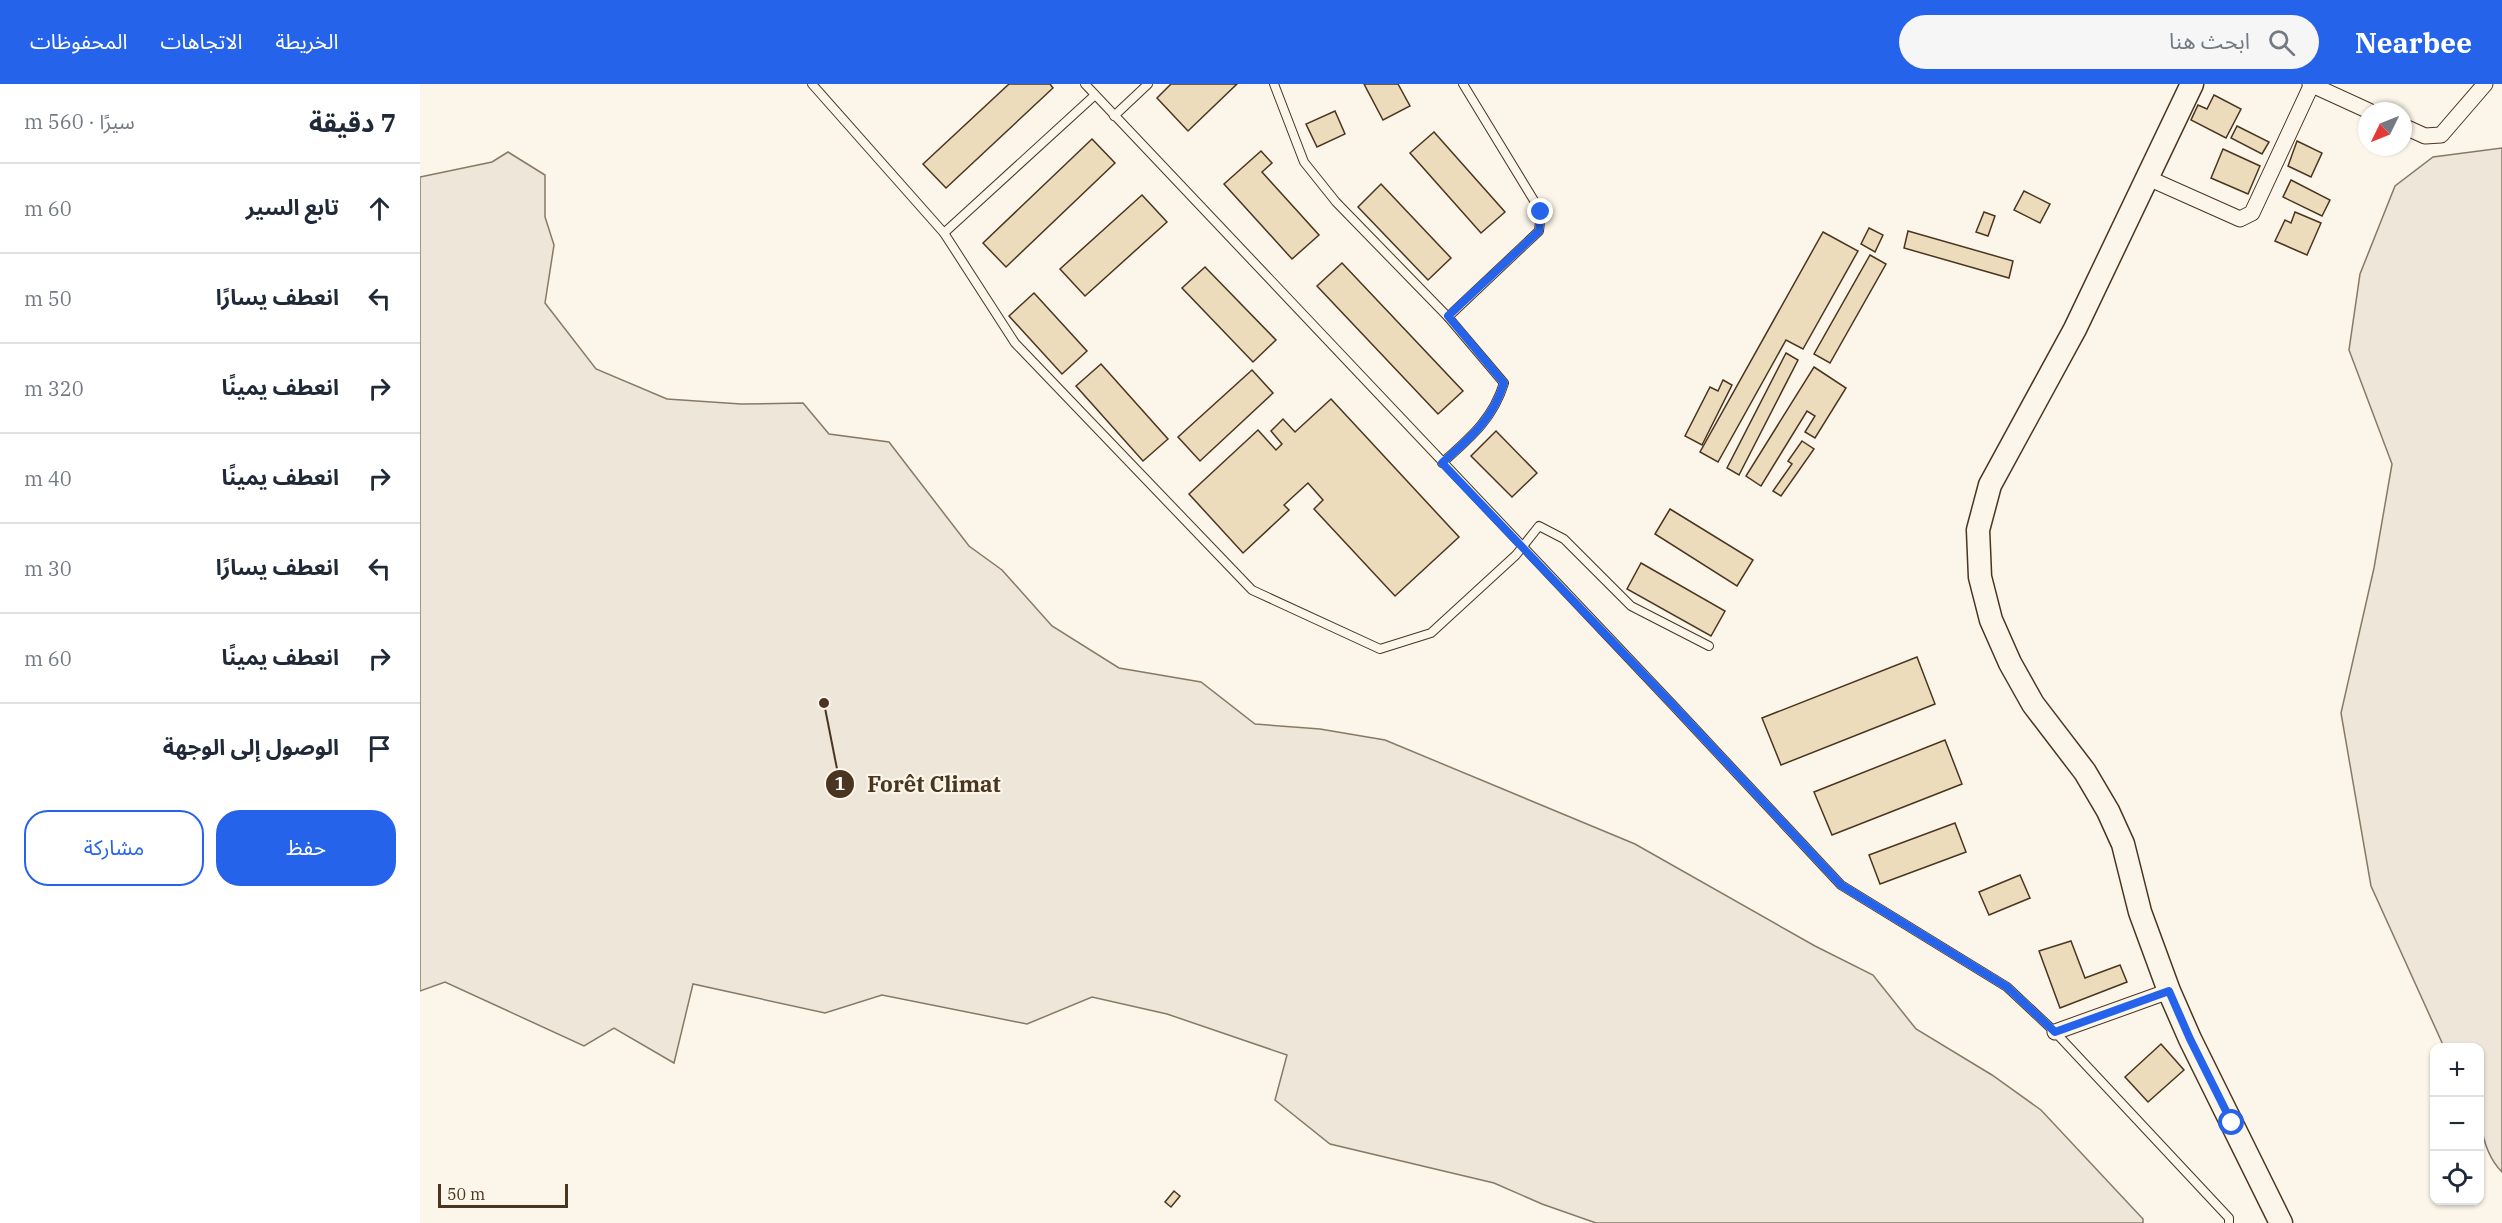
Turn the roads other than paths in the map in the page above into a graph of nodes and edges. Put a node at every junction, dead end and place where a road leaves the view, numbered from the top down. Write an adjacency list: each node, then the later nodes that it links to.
1 (812, 84): 13 (lane)
2 (1148, 84): 10 (lane)
3 (1274, 84): 14 (lane)
4 (1463, 84): 14 (lane)
5 (2192, 84): 12 (main road)
6 (2311, 84): 9 (street); 12 (street)
7 (2485, 84): 11 (street)
8 (1091, 88): 10 (lane); 13 (lane)
9 (2358, 106)
10 (1114, 116): 15 (lane)
11 (2412, 130)
12 (2148, 178): 18 (main road)
13 (944, 233): 16 (lane)
14 (1448, 316): 15 (lane)
15 (1442, 463): 16 (lane)
16 (1522, 546): 17 (lane); 19 (lane)
17 (1709, 646)
18 (2169, 991): 19 (street); 21 (main road)
19 (2055, 1032): 20 (lane)
20 (2229, 1223)
21 (2281, 1223)

